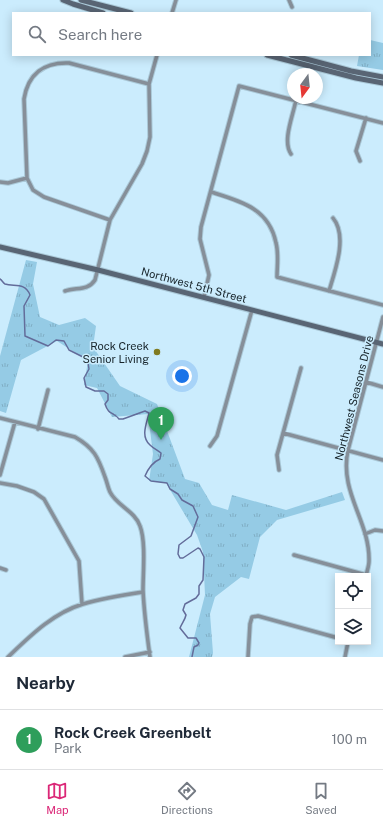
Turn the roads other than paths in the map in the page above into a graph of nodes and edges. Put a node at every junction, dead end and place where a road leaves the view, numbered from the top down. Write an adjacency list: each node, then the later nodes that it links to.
1 (64, 0): 6 (street)
2 (82, 0): 7 (street)
3 (176, 0): 8 (street)
4 (289, 0): 5 (street)
5 (292, 7)
6 (100, 12)
7 (127, 12)
8 (172, 12)
9 (157, 56): 14 (street)
10 (271, 56): 13 (street)
11 (295, 56): 12 (street)
12 (383, 76)
13 (383, 83)
14 (149, 84): 22 (street); 26 (street)
15 (287, 98): 24 (street)
16 (295, 104): 20 (street)
17 (312, 104): 18 (street)
18 (366, 118): 19 (street); 21 (street)
19 (383, 123)
20 (291, 154)
21 (360, 161)
22 (27, 178): 23 (street); 26 (street)
23 (0, 182)
24 (211, 192): 30 (street); 31 (street)
25 (333, 218): 30 (street)
26 (110, 220): 28 (street)
27 (0, 246): 28 (street, Northwest 5th Street)
28 (98, 270): 29 (street); 31 (street, Northwest 5th Street)
29 (65, 291)
30 (329, 291): 32 (street)
31 (204, 297): 33 (street, Northwest 5th Street)
32 (383, 305)
33 (252, 310): 35 (street, Northwest 5th Street); 45 (street)
34 (383, 317): 35 (street, Northwest Seasons Drive)
35 (377, 342): 36 (street, Northwest 5th Street); 38 (street, Northwest Seasons Drive)
36 (383, 344)
37 (301, 368): 44 (street)
38 (366, 382): 39 (street); 46 (street, Northwest Seasons Drive)
39 (383, 387)
40 (48, 390): 43 (street)
41 (0, 418): 42 (street)
42 (15, 422): 43 (street); 49 (street)
43 (38, 429): 58 (street)
44 (283, 433): 46 (street); 48 (street)
45 (210, 446)
46 (348, 450): 47 (street); 52 (street, Northwest Seasons Drive)
47 (383, 460)
48 (279, 470)
49 (0, 475)
50 (0, 483): 59 (street)
51 (383, 531): 52 (street)
52 (365, 534): 57 (street, Northwest Seasons Drive)
53 (294, 555): 56 (street)
54 (0, 568): 55 (street)
55 (6, 570)
56 (356, 573)
57 (367, 573)
58 (143, 592): 59 (street); 62 (street)
59 (82, 604): 63 (street)
60 (335, 637): 66 (street)
61 (347, 645): 67 (street)
62 (150, 652): 64 (street); 65 (street)
63 (8, 657)
64 (125, 657)
65 (150, 657)
66 (248, 657)
67 (345, 657)

